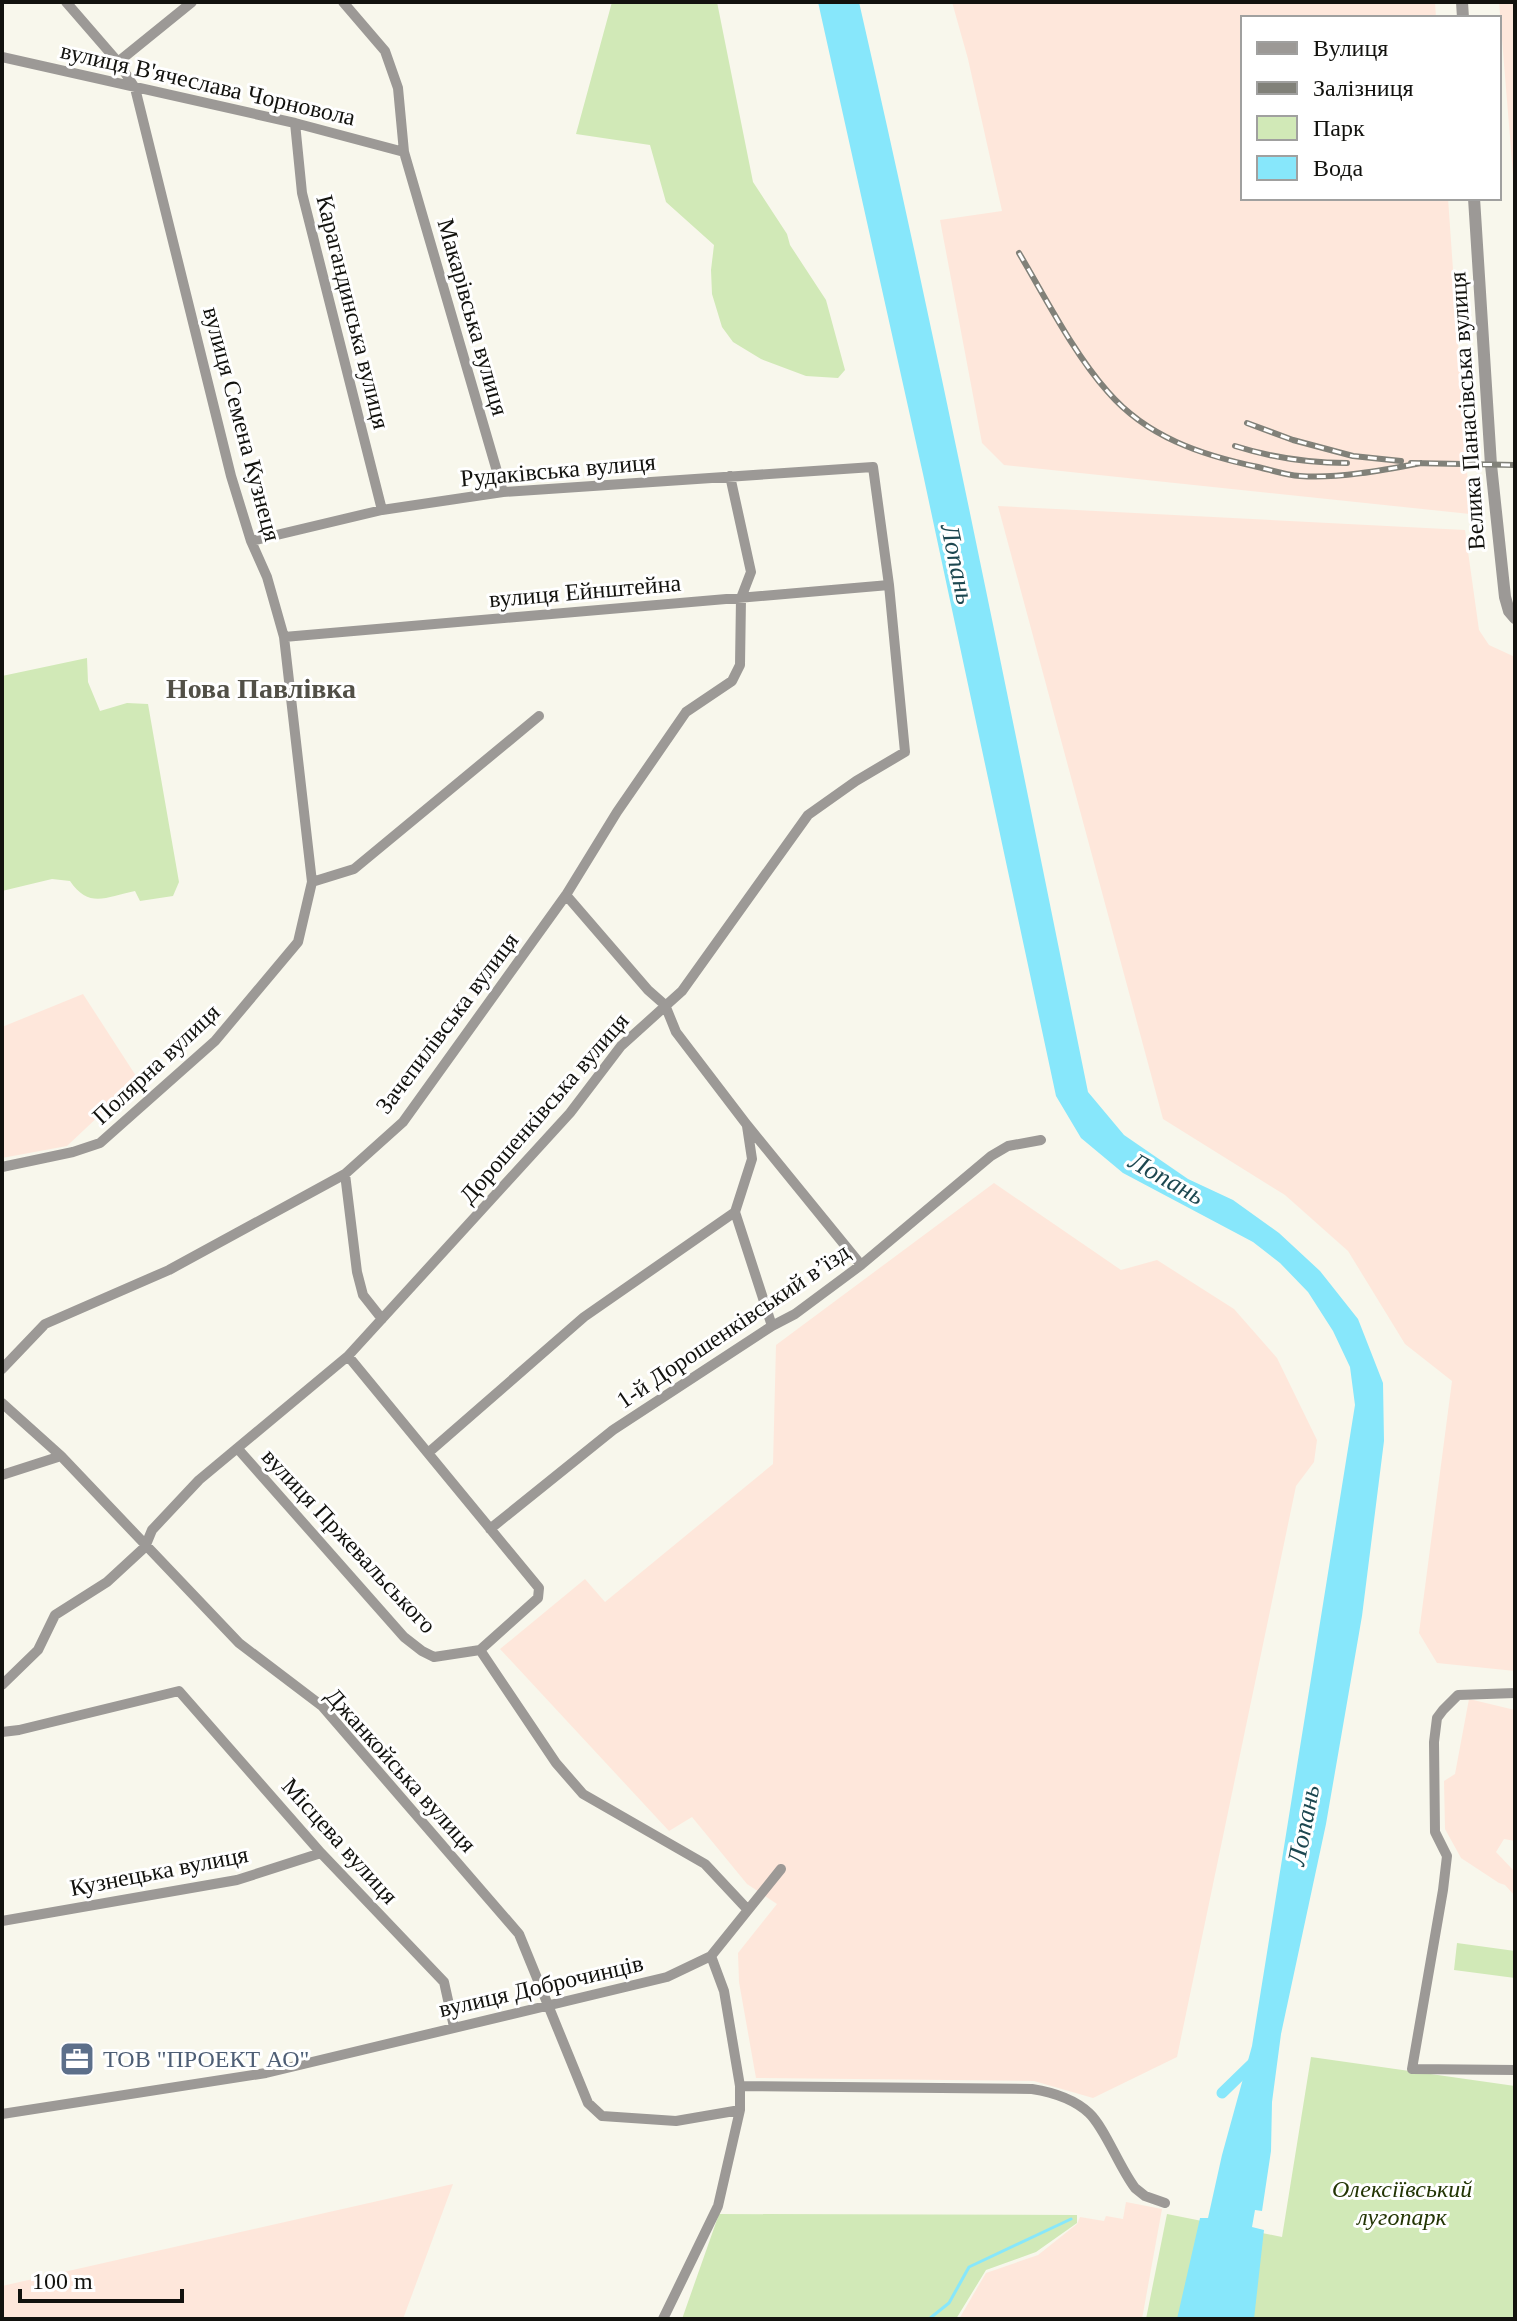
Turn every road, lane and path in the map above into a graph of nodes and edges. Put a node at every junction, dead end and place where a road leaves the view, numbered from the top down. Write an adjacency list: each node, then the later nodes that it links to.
1 (66, 2): 5 (street, вулиця Семена Кузнеця)
2 (192, 2): 5 (street)
3 (343, 2): 8 (street, Макарівська вулиця)
4 (2, 57): 6 (street, вулиця В'ячеслава Чорновола)
5 (118, 62): 6 (street, вулиця Семена Кузнеця)
6 (135, 88): 7 (street, вулиця В'ячеслава Чорновола); 14 (street, вулиця Семена Кузнеця)
7 (295, 123): 8 (street, вулиця В'ячеслава Чорновола); 13 (street, Карагандинська вулиця)
8 (404, 152): 12 (street, Макарівська вулиця)
9 (1474, 200): 15 (street, Велика Панасівська вулиця)
10 (873, 467): 11 (street, Рудаківська вулиця); 16 (street, Дорошенківська вулиця)
11 (730, 476): 12 (street, Рудаківська вулиця); 17 (street, Зачепилівська вулиця)
12 (503, 492): 13 (street, Рудаківська вулиця)
13 (382, 510): 14 (street, Рудаківська вулиця)
14 (251, 541): 19 (street, вулиця Семена Кузнеця)
15 (1509, 579): 18 (street, Велика Панасівська вулиця)
16 (889, 585): 17 (street, вулиця Ейнштейна); 23 (street, Дорошенківська вулиця)
17 (741, 598): 19 (street, вулиця Ейнштейна); 22 (street, Зачепилівська вулиця)
18 (1515, 618)
19 (284, 637): 21 (street, вулиця Семена Кузнеця)
20 (539, 716): 21 (street)
21 (312, 882): 26 (street, Полярна вулиця)
22 (566, 895): 23 (street); 27 (street, Зачепилівська вулиця)
23 (665, 1005): 24 (street); 30 (street, Дорошенківська вулиця)
24 (747, 1125): 28 (street); 29 (street)
25 (1041, 1140): 29 (street, 1-й Дорошенківський в’їзд)
26 (2, 1167)
27 (345, 1174): 30 (street); 33 (street, Зачепилівська вулиця)
28 (735, 1212): 31 (street); 36 (street)
29 (861, 1265): 31 (street, 1-й Дорошенківський в’їзд)
30 (382, 1319): 32 (street, Дорошенківська вулиця)
31 (772, 1326): 39 (street, 1-й Дорошенківський в’їзд)
32 (348, 1356): 35 (street, Дорошенківська вулиця); 36 (street)
33 (2, 1369)
34 (2, 1403): 37 (street, Джанкойська вулиця)
35 (238, 1449): 40 (street, Дорошенківська вулиця); 41 (street, вулиця Пржевальського)
36 (428, 1453): 39 (street)
37 (61, 1456): 38 (street); 40 (street, Джанкойська вулиця)
38 (2, 1475)
39 (490, 1529): 41 (street)
40 (145, 1547): 42 (street, Дорошенківська вулиця); 50 (street, Джанкойська вулиця)
41 (480, 1650): 47 (street)
42 (2, 1685)
43 (1515, 1693): 52 (street)
44 (2, 1732): 45 (street, Місцева вулиця)
45 (321, 1853): 48 (street, Кузнецька вулиця); 51 (street, Місцева вулиця)
46 (781, 1869): 47 (street)
47 (748, 1910): 49 (street)
48 (2, 1921)
49 (711, 1956): 50 (street, вулиця Доброчинців); 53 (street)
50 (549, 2004): 51 (street, вулиця Доброчинців); 54 (street, Джанкойська вулиця)
51 (454, 2027): 55 (street, вулиця Доброчинців)
52 (1515, 2070)
53 (740, 2086): 54 (street); 56 (street)
54 (740, 2110): 57 (street)
55 (2, 2114)
56 (1165, 2203)
57 (663, 2319)

